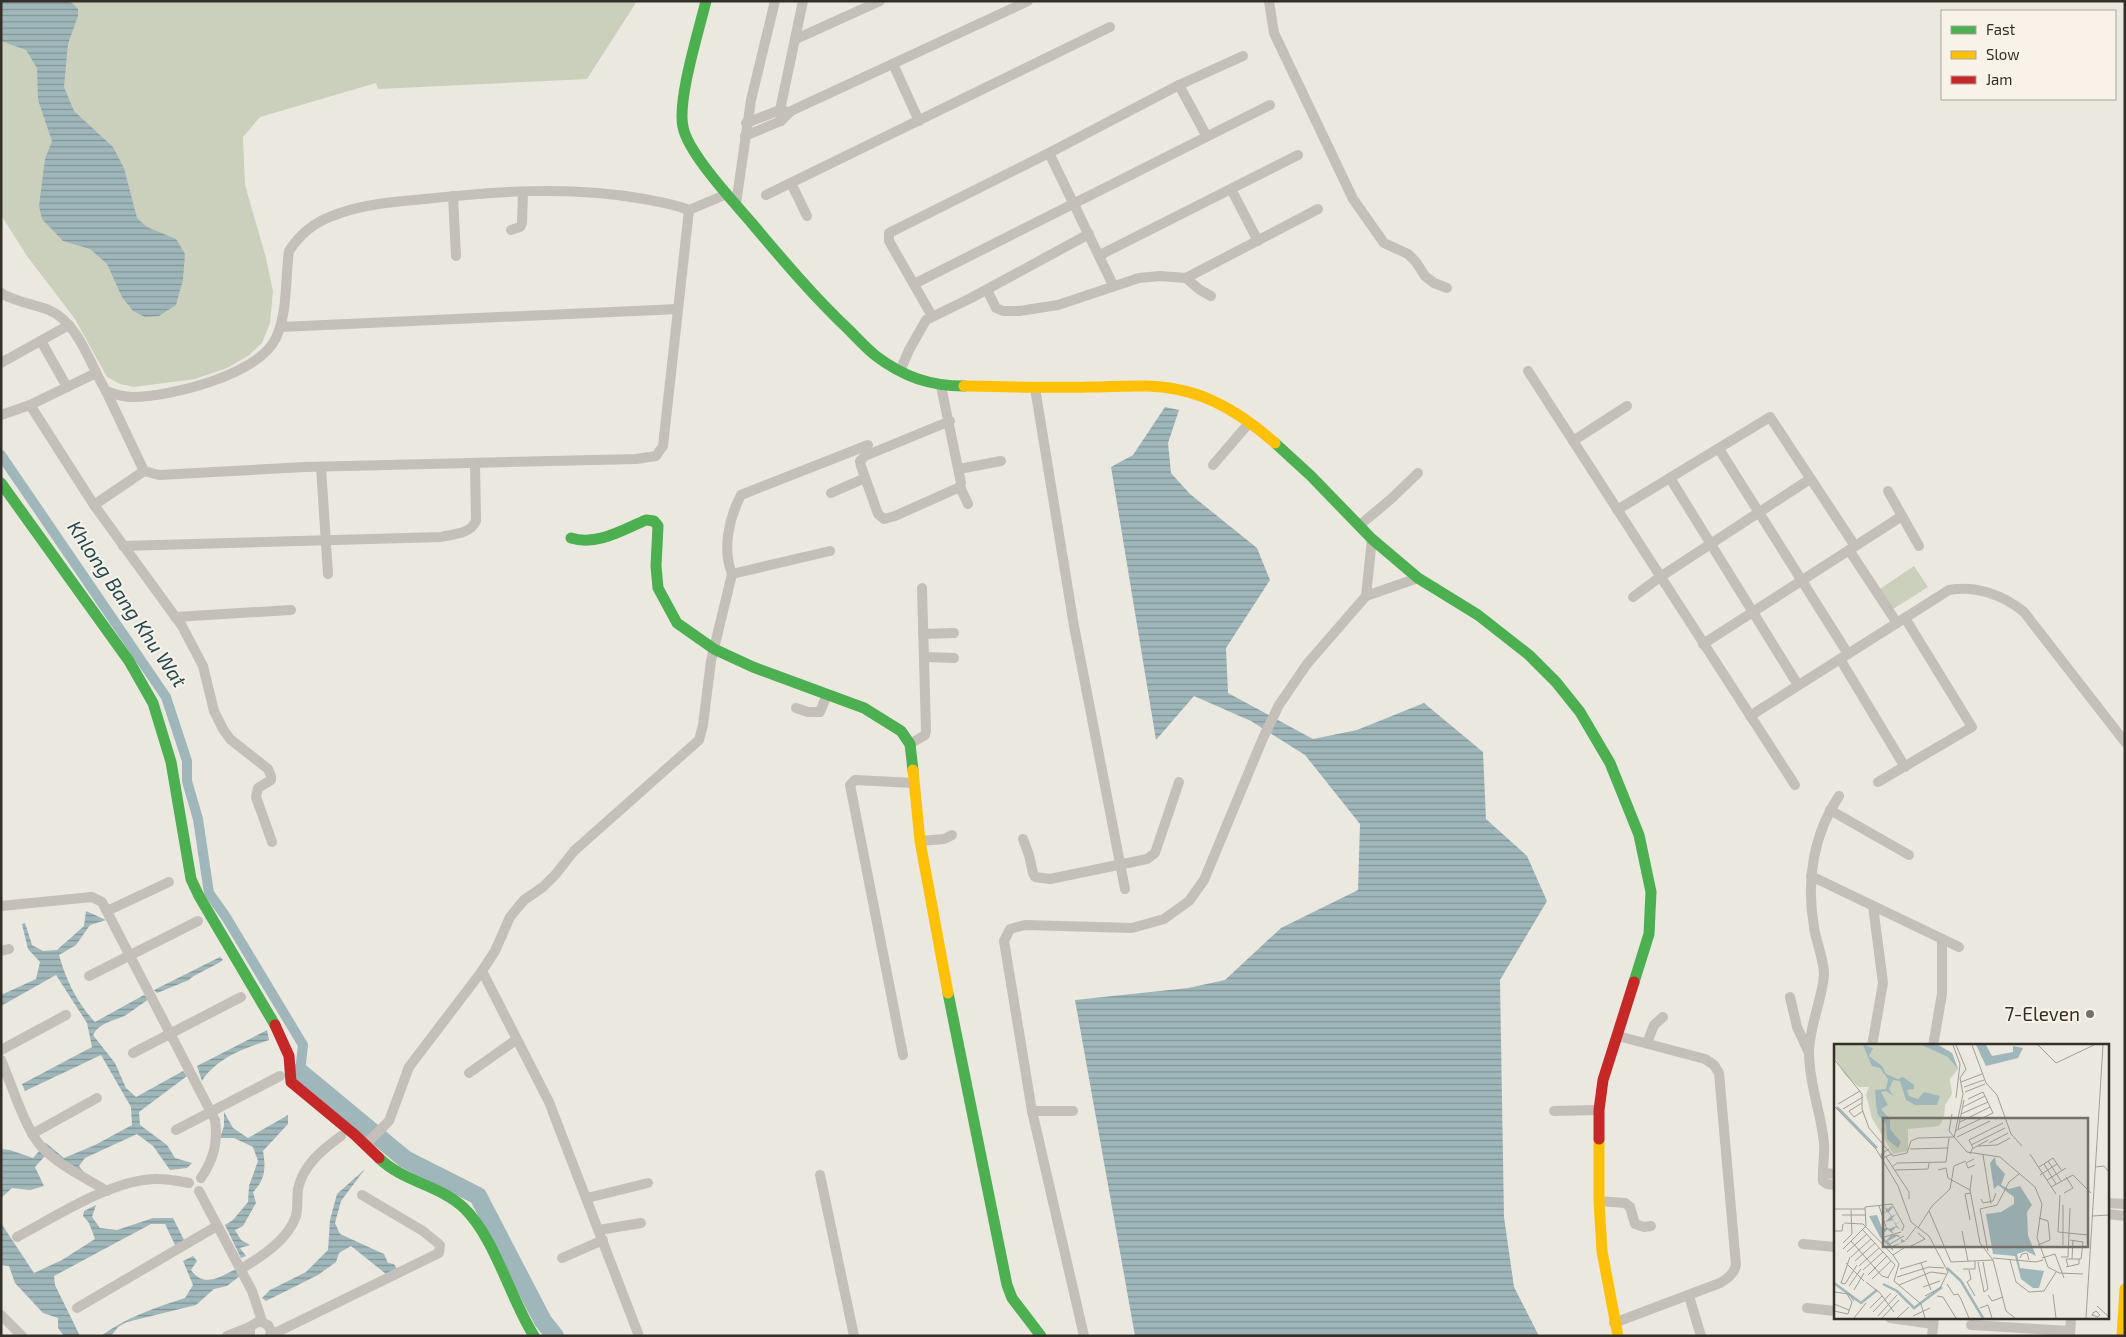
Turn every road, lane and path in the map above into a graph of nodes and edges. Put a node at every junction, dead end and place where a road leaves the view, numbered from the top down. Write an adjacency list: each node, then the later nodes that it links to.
1 (706, 1): 23 (street)
2 (775, 1): 15 (street)
3 (804, 1): 8 (street)
4 (880, 1): 8 (street)
5 (1028, 1): 10 (street)
6 (1269, 1): 39 (street)
7 (1110, 27): 14 (street)
8 (796, 39): 13 (street)
9 (1243, 56): 11 (street)
10 (893, 64): 13 (street); 14 (street)
11 (1179, 85): 17 (street); 18 (street)
12 (1270, 105): 17 (street)
13 (781, 116): 15 (street); 16 (street)
14 (919, 121): 20 (street)
15 (746, 124): 16 (street)
16 (745, 136): 27 (street)
17 (1206, 136): 26 (street)
18 (1049, 153): 26 (street); 37 (street)
19 (1298, 154): 21 (street)
20 (791, 183): 24 (street); 30 (street)
21 (1231, 189): 33 (street); 35 (street)
22 (523, 192): 25 (street); 29 (street); 31 (street)
23 (727, 194): 27 (street); 29 (street)
24 (766, 195)
25 (453, 196): 34 (street); 46 (street)
26 (1074, 203): 32 (street); 37 (street)
27 (736, 204): 49 (street)
28 (1318, 209): 33 (street)
29 (688, 210): 43 (street)
30 (807, 216)
31 (511, 230)
32 (1089, 234): 35 (street); 40 (street)
33 (1258, 241): 36 (street)
34 (456, 256)
35 (1100, 256): 38 (street)
36 (1186, 278): 38 (street); 42 (street)
37 (914, 284): 44 (street)
38 (1113, 286): 40 (street)
39 (1447, 288)
40 (987, 290): 44 (street)
41 (1, 293): 45 (street)
42 (1211, 296)
43 (678, 310): 46 (street); 65 (street)
44 (929, 318): 49 (street)
45 (69, 325): 47 (street); 51 (street)
46 (280, 327): 55 (street)
47 (41, 341): 48 (street); 53 (street)
48 (1, 363)
49 (900, 371): 52 (street)
50 (1528, 372): 61 (street)
51 (96, 373): 53 (street); 55 (street)
52 (941, 386): 54 (street); 59 (street)
53 (67, 387): 56 (street)
54 (1035, 388): 60 (street); 129 (street)
55 (106, 391): 69 (street)
56 (30, 406): 58 (street); 79 (street)
57 (1627, 406): 61 (street)
58 (1, 415)
59 (950, 421): 68 (street); 71 (street)
60 (1249, 423): 66 (street); 83 (street)
61 (1573, 442): 80 (street)
62 (868, 445): 93 (street)
63 (1719, 449): 72 (street); 73 (street); 81 (street)
64 (1001, 461): 68 (street)
65 (475, 463): 67 (street); 86 (street)
66 (1212, 465)
67 (321, 467): 69 (street); 86 (street)
68 (959, 469): 75 (street)
69 (144, 471): 79 (street)
70 (1418, 472): 83 (street)
71 (865, 478): 75 (street); 77 (street)
72 (1670, 478): 80 (street); 87 (street)
73 (1810, 478): 81 (street); 90 (street)
74 (1, 483): 168 (street)
75 (960, 487): 78 (street)
76 (1888, 490): 82 (street)
77 (831, 493)
78 (968, 504)
79 (94, 505): 88 (street)
80 (1617, 510): 94 (street)
81 (1758, 512): 87 (street); 96 (street)
82 (1902, 516): 89 (street); 90 (street)
83 (1360, 525): 85 (street)
84 (571, 538): 107 (street)
85 (1372, 539): 95 (street); 98 (street)
86 (325, 540): 88 (street); 92 (street)
87 (1710, 544): 94 (street); 101 (street)
88 (123, 546): 102 (street)
89 (1919, 546)
90 (1852, 548): 96 (street); 103 (street)
91 (830, 551): 93 (street)
92 (328, 574)
93 (732, 574): 107 (street)
94 (1660, 577): 99 (street); 106 (street)
95 (1418, 578): 98 (street); 147 (street)
96 (1802, 580): 101 (street); 109 (street)
97 (922, 588): 104 (street)
98 (1366, 596): 162 (street)
99 (1633, 597)
100 (291, 610): 102 (street)
101 (1753, 612): 106 (street); 111 (street)
102 (175, 616): 127 (street)
103 (1901, 621): 109 (street); 115 (street); 117 (street)
104 (923, 634): 105 (street); 108 (street)
105 (954, 634)
106 (1704, 644): 114 (street)
107 (711, 648): 112 (street); 140 (street)
108 (924, 657): 110 (street); 116 (street)
109 (1844, 657): 111 (street); 117 (street)
110 (954, 658)
111 (1798, 685): 114 (street)
112 (827, 695): 113 (street); 116 (street)
113 (796, 708)
114 (1750, 716): 121 (street)
115 (2125, 742)
116 (910, 744): 120 (street)
117 (1904, 767): 119 (street)
118 (1179, 782): 129 (street)
119 (1878, 782)
120 (914, 783): 126 (street); 155 (street)
121 (1795, 785)
122 (1839, 796): 123 (street)
123 (1830, 810): 128 (street); 130 (street)
124 (952, 835): 126 (street)
125 (1023, 839): 129 (street)
126 (920, 841): 216 (street)
127 (272, 842)
128 (1909, 855)
129 (1120, 863): 132 (street)
130 (1811, 876): 134 (street); 153 (street)
131 (169, 882): 135 (street)
132 (1125, 889)
133 (1, 906): 135 (street)
134 (1873, 906): 137 (street); 150 (street)
135 (107, 910): 139 (street)
136 (198, 921): 139 (street)
137 (1942, 939): 138 (street); 151 (street)
138 (1959, 947)
139 (129, 955): 141 (street); 146 (street)
140 (482, 971): 148 (street); 168 (street)
141 (89, 976)
142 (241, 997): 146 (street)
143 (1790, 997): 153 (street)
144 (66, 1015): 152 (street)
145 (1663, 1017): 149 (street)
146 (171, 1033): 154 (street); 161 (street)
147 (1618, 1036): 149 (street); 160 (street)
148 (516, 1040): 157 (street); 179 (street)
149 (1647, 1044): 196 (street)
150 (1872, 1044)
151 (1933, 1044)
152 (1, 1050)
153 (1809, 1052): 171 (street)
154 (133, 1053)
155 (903, 1055)
156 (1, 1060): 166 (street)
157 (469, 1073)
158 (280, 1076): 161 (street)
159 (97, 1098): 166 (street)
160 (1599, 1110): 164 (street); 180 (street)
161 (210, 1111): 165 (street); 172 (street)
162 (1032, 1111): 163 (street); 217 (street)
163 (1073, 1111)
164 (1554, 1111)
165 (176, 1130)
166 (32, 1134): 176 (street)
167 (341, 1136): 194 (street)
168 (368, 1142): 213 (street)
169 (820, 1174): 215 (street)
170 (1834, 1174): 171 (street)
171 (1823, 1177): 175 (street)
172 (201, 1178): 173 (street); 177 (street)
173 (189, 1183): 176 (street); 177 (street)
174 (648, 1183): 179 (street)
175 (1834, 1185)
176 (107, 1191): 189 (street)
177 (199, 1191): 186 (street)
178 (362, 1195): 210 (street)
179 (587, 1198): 188 (street)
180 (1599, 1201): 187 (street); 206 (street)
181 (2108, 1203): 182 (street)
182 (2125, 1204)
183 (2108, 1214): 184 (street)
184 (2125, 1216)
185 (641, 1223): 188 (street)
186 (217, 1226): 194 (street); 197 (street)
187 (1651, 1226)
188 (599, 1230): 190 (street)
189 (17, 1237)
190 (603, 1240): 193 (street); 214 (street)
191 (1803, 1244): 192 (street)
192 (1834, 1247)
193 (562, 1258)
194 (246, 1266): 203 (street)
195 (2125, 1289): 222 (street)
196 (1689, 1296): 206 (street); 219 (street)
197 (77, 1308)
198 (1807, 1308): 199 (street)
199 (1834, 1311)
200 (1, 1315): 211 (street)
201 (1919, 1320): 204 (street)
202 (2072, 1320): 209 (street)
203 (262, 1321): 207 (street); 210 (street)
204 (1933, 1321): 220 (street)
205 (1972, 1321): 208 (street); 221 (street)
206 (1614, 1323): 218 (street)
207 (250, 1331): 212 (street)
208 (2034, 1332): 209 (street)
209 (2070, 1333)
210 (270, 1335)
211 (22, 1336)
212 (227, 1336)
213 (534, 1336)
214 (639, 1336)
215 (854, 1336)
216 (1041, 1336)
217 (1084, 1336)
218 (1618, 1336)
219 (1701, 1336)
220 (1932, 1336)
221 (1970, 1336)
222 (2122, 1336)

